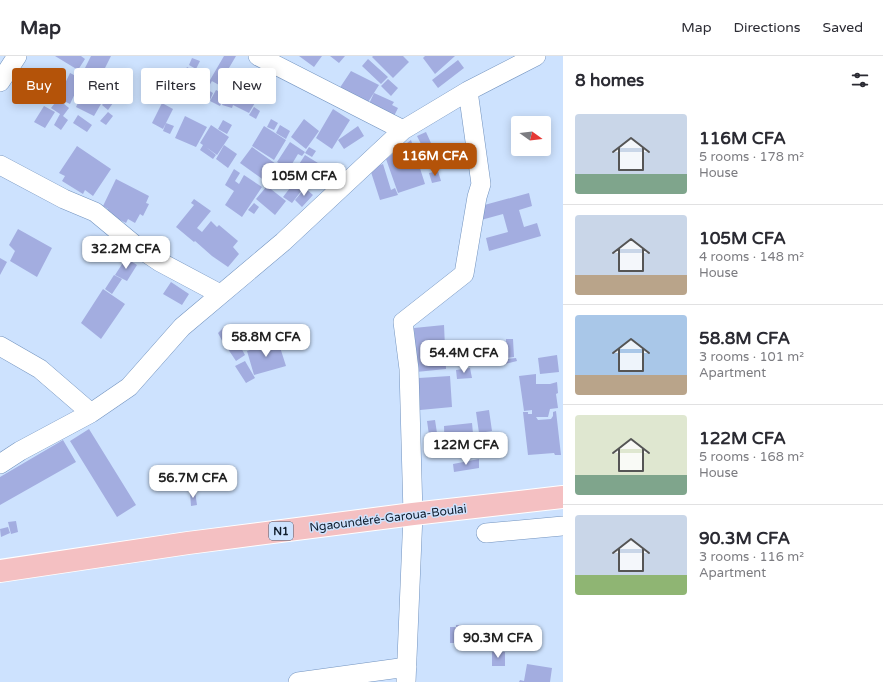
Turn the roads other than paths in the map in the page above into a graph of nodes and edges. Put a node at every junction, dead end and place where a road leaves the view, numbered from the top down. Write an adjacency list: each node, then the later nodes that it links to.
1 (17, 56): 4 (street)
2 (258, 56): 6 (street)
3 (536, 56): 5 (street)
4 (0, 82)
5 (468, 91): 6 (street); 13 (street)
6 (403, 130): 8 (street)
7 (0, 166): 8 (street)
8 (220, 294): 10 (street)
9 (0, 346): 10 (street)
10 (91, 413): 11 (street)
11 (0, 464)
12 (563, 498): 13 (highway, Ngaoundéré-Garoua-Boulai / N1)
13 (413, 514): 16 (highway, Ngaoundéré-Garoua-Boulai / N1); 17 (street)
14 (563, 526): 15 (street)
15 (486, 533)
16 (0, 570)
17 (407, 674): 18 (street)
18 (298, 682)

